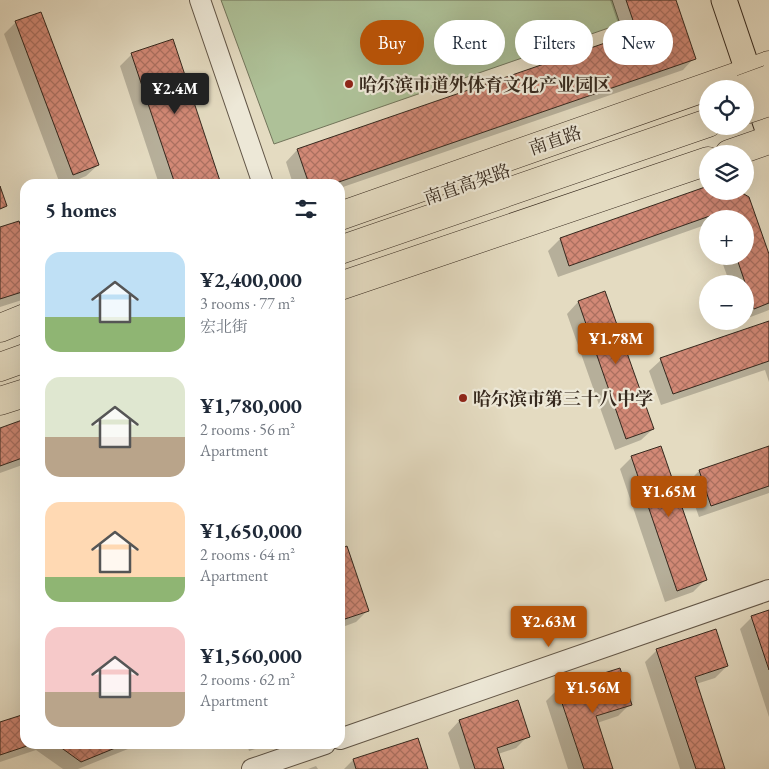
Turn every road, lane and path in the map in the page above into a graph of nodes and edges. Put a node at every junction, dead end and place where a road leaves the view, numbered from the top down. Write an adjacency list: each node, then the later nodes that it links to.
1 (200, 0): 12 (street)
2 (724, 0): 3 (main road)
3 (757, 76): 8 (main road); 13 (highway, 南直路)
4 (769, 102): 6 (highway, bridge)
5 (699, 103): 14 (highway, 南直高架路)
6 (754, 107)
7 (699, 126): 15 (highway, 南直高架路)
8 (769, 133)
9 (769, 140): 10 (highway)
10 (754, 145)
11 (699, 164): 16 (highway)
12 (261, 179)
13 (345, 214)
14 (345, 226)
15 (345, 248)
16 (345, 284)
17 (20, 320): 18 (highway)
18 (0, 328)
19 (20, 338): 20 (highway)
20 (0, 345)
21 (20, 360): 22 (highway)
22 (0, 367)
23 (20, 395): 24 (highway)
24 (0, 401)
25 (769, 590): 26 (street)
26 (345, 737)
27 (310, 749): 28 (street)
28 (252, 769)

